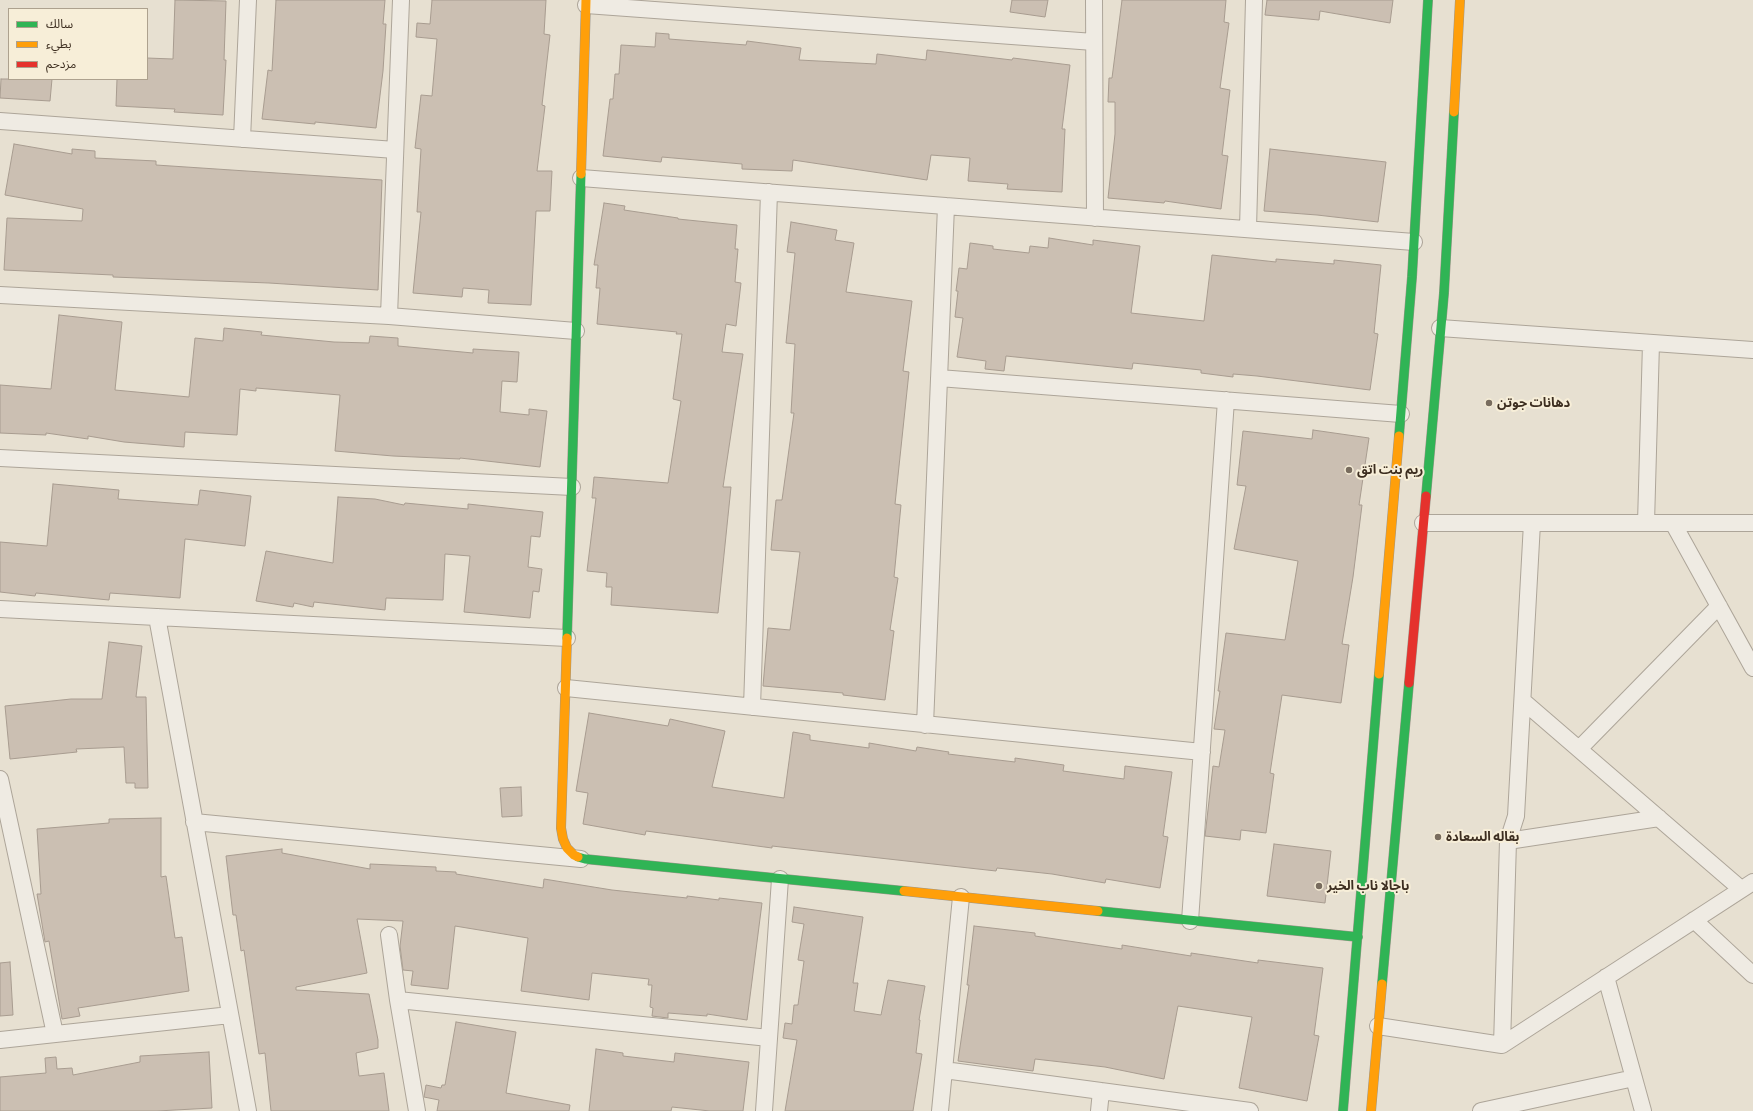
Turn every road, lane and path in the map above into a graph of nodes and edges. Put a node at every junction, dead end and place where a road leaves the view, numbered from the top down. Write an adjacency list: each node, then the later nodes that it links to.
1 (248, 0): 10 (street)
2 (401, 0): 11 (street)
3 (1094, 0): 8 (street)
4 (1254, 0): 16 (street)
5 (1428, 0): 17 (main road)
6 (1460, 0): 20 (main road)
7 (586, 2): 8 (street); 12 (main road)
8 (1094, 42): 15 (street)
9 (0, 121): 10 (street)
10 (242, 139): 11 (street)
11 (395, 150): 19 (street)
12 (581, 178): 13 (street); 21 (main road)
13 (769, 192): 14 (street); 41 (street)
14 (946, 206): 15 (street); 24 (street)
15 (1095, 218): 16 (street)
16 (1248, 230): 17 (street)
17 (1414, 242): 26 (main road)
18 (0, 295): 19 (street)
19 (389, 316): 21 (street)
20 (1440, 328): 22 (street); 29 (main road)
21 (576, 331): 28 (main road)
22 (1650, 343): 23 (street); 31 (street)
23 (1753, 350)
24 (939, 378): 25 (street); 42 (street)
25 (1226, 400): 26 (street); 44 (street)
26 (1401, 414): 56 (main road)
27 (0, 458): 28 (street)
28 (572, 487): 37 (main road)
29 (1423, 523): 30 (street); 61 (main road)
30 (1532, 523): 31 (street); 40 (street)
31 (1646, 523): 32 (street)
32 (1672, 523): 33 (street); 34 (street)
33 (1753, 523)
34 (1719, 606): 38 (street); 43 (street)
35 (0, 609): 36 (street)
36 (157, 616): 37 (street); 47 (street)
37 (567, 638): 39 (main road)
38 (1753, 668)
39 (566, 688): 41 (street); 49 (main road)
40 (1523, 701): 43 (street); 48 (street)
41 (752, 707): 42 (street)
42 (925, 725): 44 (street)
43 (1579, 749): 46 (street)
44 (1202, 752): 53 (street)
45 (0, 780): 62 (street)
46 (1659, 818): 48 (street); 51 (street)
47 (194, 822): 49 (street); 60 (street)
48 (1508, 841): 65 (street)
49 (585, 859): 50 (main road)
50 (780, 879): 52 (main road); 63 (street)
51 (1747, 886): 54 (street)
52 (961, 897): 53 (main road); 66 (street)
53 (1190, 920): 56 (main road)
54 (1694, 920): 57 (street); 58 (street)
55 (388, 935): 59 (street)
56 (1358, 938): 76 (main road)
57 (1753, 974)
58 (1606, 977): 65 (street); 67 (street)
59 (398, 1000): 63 (street); 71 (street)
60 (230, 1015): 62 (street); 70 (street)
61 (1378, 1026): 65 (street); 77 (main road)
62 (55, 1034): 64 (street)
63 (769, 1038): 72 (street)
64 (0, 1040)
65 (1502, 1045)
66 (944, 1070): 68 (street); 73 (street)
67 (1634, 1078): 78 (street); 79 (street)
68 (1101, 1091): 69 (street); 74 (street)
69 (1167, 1106): 75 (street)
70 (248, 1111)
71 (417, 1111)
72 (764, 1111)
73 (940, 1111)
74 (1099, 1111)
75 (1250, 1111)
76 (1343, 1111)
77 (1370, 1111)
78 (1481, 1111)
79 (1643, 1111)

